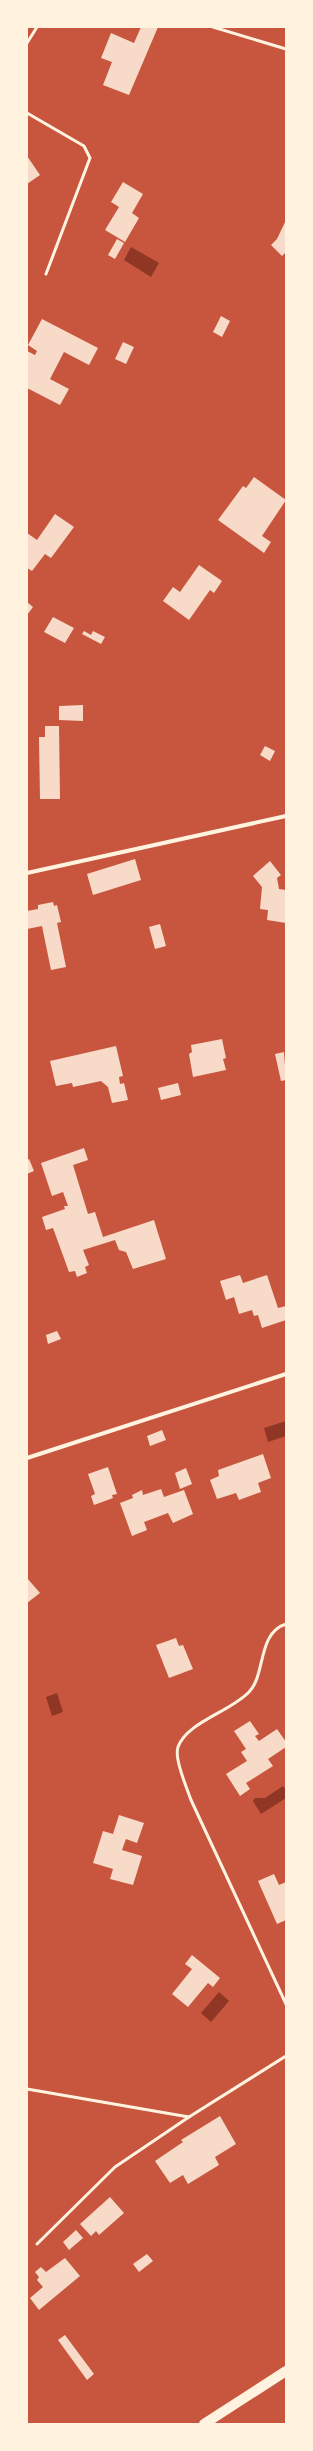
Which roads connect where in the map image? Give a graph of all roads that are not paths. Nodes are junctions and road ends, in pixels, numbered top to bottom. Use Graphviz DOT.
graph roads {
  1 [pos="37,27"];
  2 [pos="213,27"];
  3 [pos="27,43"];
  4 [pos="286,50"];
  5 [pos="27,113"];
  6 [pos="46,274"];
  7 [pos="286,816"];
  8 [pos="27,873"];
  9 [pos="286,1374"];
  10 [pos="27,1458"];
  11 [pos="286,1624"];
  12 [pos="286,2004"];
  13 [pos="286,2056"];
  14 [pos="27,2089"];
  15 [pos="189,2117"];
  16 [pos="37,2244"];
  17 [pos="286,2371"];
  18 [pos="204,2424"];
  1 -- 3 [label="lane"];
  2 -- 4 [label="lane"];
  5 -- 6 [label="lane"];
  7 -- 8 [label="street"];
  9 -- 10 [label="street"];
  11 -- 12 [label="lane"];
  13 -- 15 [label="lane"];
  14 -- 15 [label="lane"];
  15 -- 16 [label="lane"];
  17 -- 18 [label="main road"];
}
